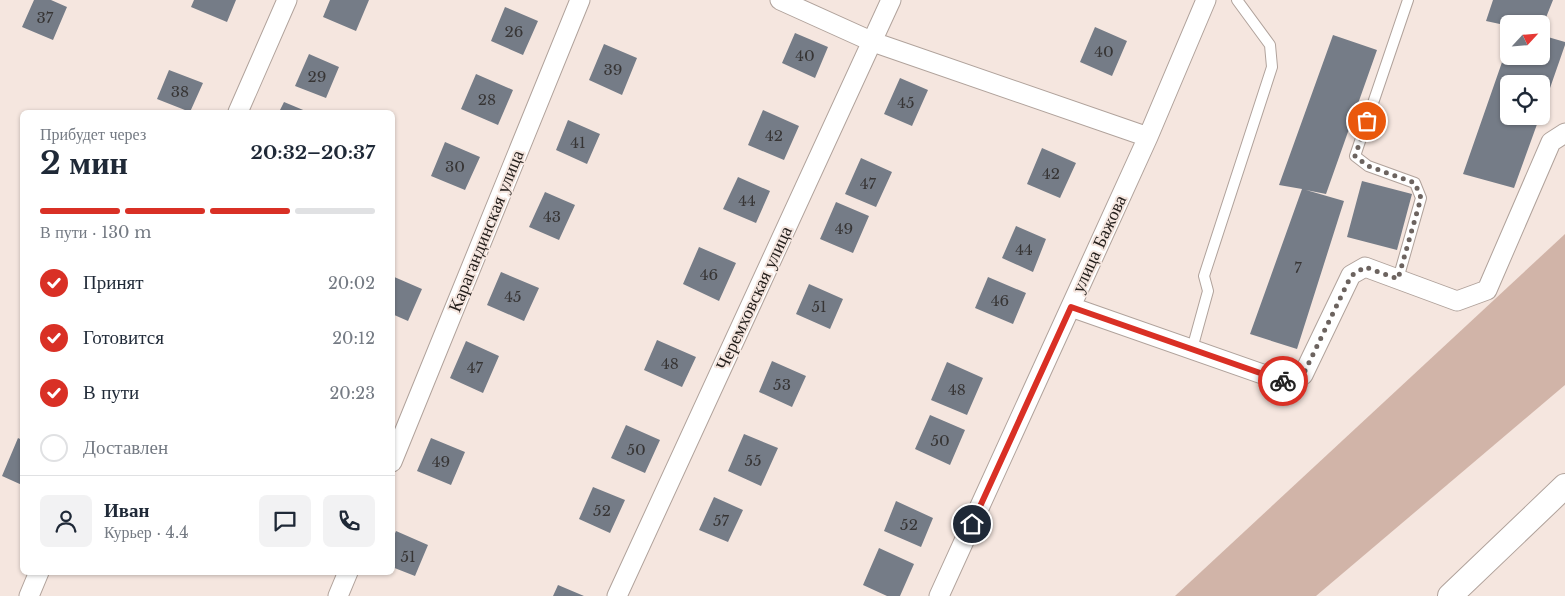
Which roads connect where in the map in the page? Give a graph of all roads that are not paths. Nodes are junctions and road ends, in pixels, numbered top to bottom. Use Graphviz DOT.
graph roads {
  1 [pos="286,0"];
  2 [pos="580,0"];
  3 [pos="780,0"];
  4 [pos="891,0"];
  5 [pos="1206,0"];
  6 [pos="1237,0"];
  7 [pos="1408,0"];
  8 [pos="873,42"];
  9 [pos="239,110"];
  10 [pos="1565,133"];
  11 [pos="1148,137"];
  12 [pos="1398,279"];
  13 [pos="1071,307"];
  14 [pos="1192,349"];
  15 [pos="395,455"];
  16 [pos="1565,486"];
  17 [pos="38,575"];
  18 [pos="347,575"];
  19 [pos="29,596"];
  20 [pos="338,596"];
  21 [pos="617,596"];
  22 [pos="939,596"];
  23 [pos="1450,596"];
  1 -- 9 [label="street"];
  2 -- 15 [label="street, Карагандинская улица"];
  3 -- 8 [label="street"];
  4 -- 8 [label="street, Черемховская улица"];
  5 -- 11 [label="street, улица Бажова"];
  6 -- 14 [label="lane"];
  7 -- 12 [label="lane"];
  8 -- 11 [label="street"];
  8 -- 21 [label="street, Черемховская улица"];
  10 -- 12 [label="street"];
  11 -- 13 [label="street, улица Бажова"];
  12 -- 14 [label="street"];
  13 -- 14 [label="street"];
  13 -- 22 [label="street, улица Бажова"];
  16 -- 23 [label="street"];
  17 -- 19 [label="street"];
  18 -- 20 [label="street"];
}
